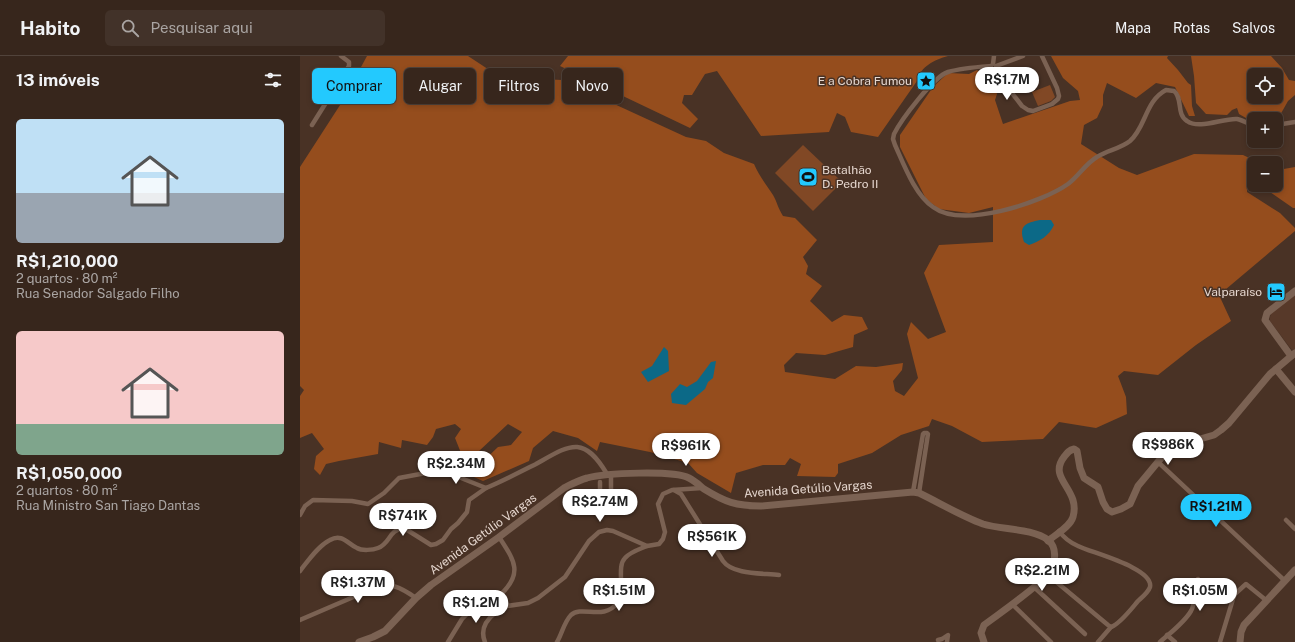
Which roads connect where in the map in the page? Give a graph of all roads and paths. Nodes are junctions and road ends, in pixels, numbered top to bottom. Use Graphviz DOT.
graph roads {
  1 [pos="341,56"];
  2 [pos="994,56"];
  3 [pos="1024,56"];
  4 [pos="1042,56"];
  5 [pos="993,67"];
  6 [pos="1247,122"];
  7 [pos="1295,122"];
  8 [pos="1283,124"];
  9 [pos="312,125"];
  10 [pos="1295,291"];
  11 [pos="1293,355"];
  12 [pos="1276,369"];
  13 [pos="1295,392"];
  14 [pos="1158,462"];
  15 [pos="609,474"];
  16 [pos="600,482"];
  17 [pos="486,488"];
  18 [pos="703,488"];
  19 [pos="672,490"];
  20 [pos="916,493"];
  21 [pos="300,515"];
  22 [pos="1286,520"];
  23 [pos="1295,529"];
  24 [pos="1059,531"];
  25 [pos="499,537"];
  26 [pos="1048,541"];
  27 [pos="647,546"];
  28 [pos="1295,570"];
  29 [pos="300,571"];
  30 [pos="1048,574"];
  31 [pos="779,575"];
  32 [pos="1198,579"];
  33 [pos="1285,581"];
  34 [pos="1034,587"];
  35 [pos="500,595"];
  36 [pos="416,598"];
  37 [pos="1267,601"];
  38 [pos="488,602"];
  39 [pos="1012,604"];
  40 [pos="507,606"];
  41 [pos="495,613"];
  42 [pos="300,620"];
  43 [pos="1111,626"];
  44 [pos="1084,634"];
  45 [pos="1167,635"];
  46 [pos="1240,639"];
  47 [pos="938,640"];
  48 [pos="359,642"];
  49 [pos="448,642"];
  50 [pos="485,642"];
  51 [pos="557,642"];
  52 [pos="947,642"];
  53 [pos="984,642"];
  54 [pos="1051,642"];
  55 [pos="1098,642"];
  56 [pos="1160,642"];
  57 [pos="1175,642"];
  58 [pos="1220,642"];
  1 -- 9 [label="street"];
  2 -- 5 [label="street"];
  3 -- 5 [label="street"];
  4 -- 5 [label="street"];
  5 -- 6 [label="street"];
  7 -- 8 [label="street"];
  10 -- 11 [label="street"];
  11 -- 12 [label="street"];
  12 -- 13 [label="street"];
  12 -- 14 [label="street"];
  14 -- 24 [label="street"];
  14 -- 33 [label="street"];
  15 -- 16 [label="street"];
  15 -- 17 [label="street"];
  15 -- 18 [label="street, Avenida Getúlio Vargas"];
  15 -- 25 [label="street, Avenida Getúlio Vargas"];
  17 -- 21 [label="street"];
  17 -- 29 [label="street"];
  18 -- 19 [label="street"];
  18 -- 20 [label="street, Avenida Getúlio Vargas"];
  19 -- 27 [label="street"];
  19 -- 31 [label="street"];
  20 -- 20 [label="street"];
  20 -- 26 [label="street"];
  22 -- 23 [label="street"];
  24 -- 26 [label="street"];
  24 -- 43 [label="street"];
  25 -- 35 [label="street"];
  25 -- 36 [label="street, Avenida Getúlio Vargas"];
  26 -- 30 [label="street"];
  27 -- 40 [label="street"];
  27 -- 51 [label="street"];
  28 -- 33 [label="street"];
  30 -- 34 [label="street"];
  30 -- 43 [label="street"];
  32 -- 45 [label="street"];
  33 -- 37 [label="street"];
  34 -- 39 [label="street"];
  34 -- 44 [label="street"];
  35 -- 38 [label="street"];
  35 -- 40 [label="street"];
  36 -- 42 [label="street"];
  36 -- 48 [label="street, Avenida Getúlio Vargas"];
  37 -- 46 [label="street"];
  37 -- 58 [label="street"];
  38 -- 41 [label="street"];
  38 -- 49 [label="street"];
  39 -- 53 [label="street"];
  39 -- 54 [label="street"];
  40 -- 41 [label="street"];
  41 -- 50 [label="street"];
  43 -- 55 [label="street"];
  45 -- 56 [label="street"];
  45 -- 57 [label="street"];
  47 -- 52 [label="street"];
}
